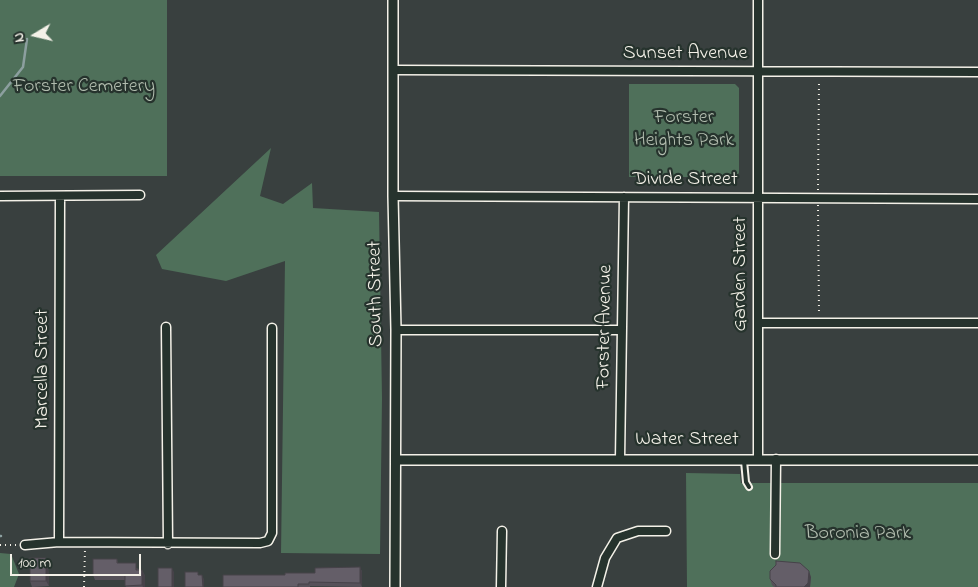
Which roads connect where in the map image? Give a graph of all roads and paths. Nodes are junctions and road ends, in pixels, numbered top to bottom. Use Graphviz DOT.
graph roads {
  1 [pos="393,0"];
  2 [pos="758,0"];
  3 [pos="393,70"];
  4 [pos="758,71"];
  5 [pos="978,72"];
  6 [pos="140,195"];
  7 [pos="0,196"];
  8 [pos="60,196"];
  9 [pos="393,196"];
  10 [pos="624,197"];
  11 [pos="758,197"];
  12 [pos="978,199"];
  13 [pos="758,323"];
  14 [pos="978,323"];
  15 [pos="166,327"];
  16 [pos="272,328"];
  17 [pos="396,330"];
  18 [pos="622,330"];
  19 [pos="620,459"];
  20 [pos="744,459"];
  21 [pos="758,459"];
  22 [pos="776,459"];
  23 [pos="396,460"];
  24 [pos="978,460"];
  25 [pos="749,487"];
  26 [pos="666,531"];
  27 [pos="502,532"];
  28 [pos="60,542"];
  29 [pos="85,543"];
  30 [pos="168,544"];
  31 [pos="0,545"];
  32 [pos="25,545"];
  33 [pos="776,554"];
  34 [pos="84,587"];
  35 [pos="395,587"];
  36 [pos="501,587"];
  37 [pos="597,587"];
  1 -- 3 [label="street, South Street"];
  2 -- 4 [label="street, Garden Street"];
  3 -- 4 [label="street, Sunset Avenue"];
  3 -- 9 [label="street, South Street"];
  4 -- 5 [label="street, Sunset Avenue"];
  4 -- 11 [label="street, Garden Street"];
  6 -- 8 [label="street"];
  7 -- 8 [label="street"];
  8 -- 28 [label="street, Marcella Street"];
  9 -- 10 [label="street, Divide Street"];
  9 -- 17 [label="street, South Street"];
  10 -- 11 [label="street, Divide Street"];
  10 -- 18 [label="street, Forster Avenue"];
  11 -- 12 [label="street, Divide Street"];
  11 -- 13 [label="street, Garden Street"];
  13 -- 14 [label="street"];
  13 -- 21 [label="street, Garden Street"];
  15 -- 30 [label="street"];
  16 -- 30 [label="street"];
  17 -- 18 [label="street"];
  17 -- 23 [label="street, South Street"];
  18 -- 19 [label="street, Forster Avenue"];
  19 -- 20 [label="street, Water Street"];
  19 -- 23 [label="street, Water Street"];
  20 -- 21 [label="street, Water Street"];
  20 -- 25 [label="lane"];
  21 -- 22 [label="street, Water Street"];
  22 -- 24 [label="street, Water Street"];
  22 -- 33 [label="street"];
  23 -- 35 [label="street, South Street"];
  26 -- 37 [label="street"];
  27 -- 36 [label="street"];
  28 -- 29 [label="street"];
  28 -- 32 [label="street"];
  29 -- 30 [label="street"];
  29 -- 34 [label="path"];
  31 -- 32 [label="path"];
}
